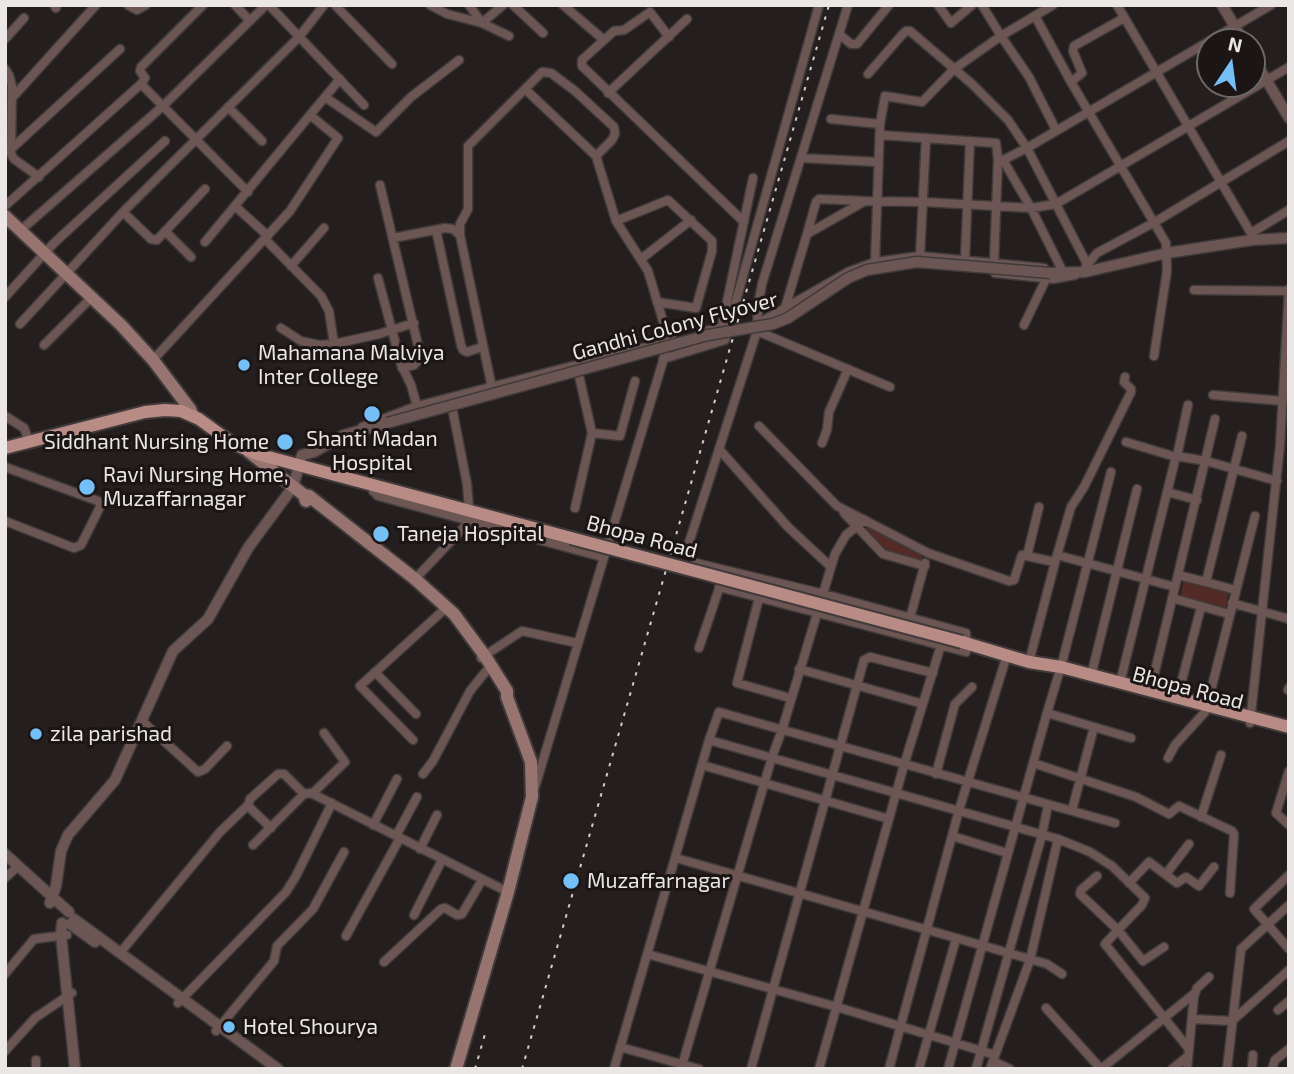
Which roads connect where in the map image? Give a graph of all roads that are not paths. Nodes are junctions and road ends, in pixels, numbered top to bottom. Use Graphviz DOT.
graph roads {
  1 [pos="96,5"];
  2 [pos="128,5"];
  3 [pos="146,5"];
  4 [pos="203,5"];
  5 [pos="235,5"];
  6 [pos="268,5"];
  7 [pos="324,5"];
  8 [pos="335,5"];
  9 [pos="429,5"];
  10 [pos="456,5"];
  11 [pos="469,5"];
  12 [pos="503,5"];
  13 [pos="513,5"];
  14 [pos="563,5"];
  15 [pos="819,5"];
  16 [pos="848,5"];
  17 [pos="889,5"];
  18 [pos="938,5"];
  19 [pos="972,5"];
  20 [pos="982,5"];
  21 [pos="1117,5"];
  22 [pos="1222,5"];
  23 [pos="1271,5"];
  24 [pos="1048,7"];
  25 [pos="447,14"];
  26 [pos="1035,16"];
  27 [pos="24,18"];
  28 [pos="1125,18"];
  29 [pos="687,19"];
  30 [pos="250,20"];
  31 [pos="482,23"];
  32 [pos="1235,26"];
  33 [pos="543,33"];
  34 [pos="839,34"];
  35 [pos="509,36"];
  36 [pos="1001,36"];
  37 [pos="299,37"];
  38 [pos="669,37"];
  39 [pos="5,39"];
  40 [pos="604,40"];
  41 [pos="120,49"];
  42 [pos="459,60"];
  43 [pos="392,64"];
  44 [pos="1289,67"];
  45 [pos="5,69"];
  46 [pos="954,69"];
  47 [pos="1155,71"];
  48 [pos="868,74"];
  49 [pos="340,79"];
  50 [pos="1266,81"];
  51 [pos="1072,82"];
  52 [pos="141,84"];
  53 [pos="525,89"];
  54 [pos="608,93"];
  55 [pos="325,97"];
  56 [pos="12,98"];
  57 [pos="1238,98"];
  58 [pos="364,105"];
  59 [pos="163,106"];
  60 [pos="228,107"];
  61 [pos="1088,112"];
  62 [pos="310,114"];
  63 [pos="1289,118"];
  64 [pos="831,119"];
  65 [pos="880,124"];
  66 [pos="1189,128"];
  67 [pos="1056,130"];
  68 [pos="880,135"];
  69 [pos="926,138"];
  70 [pos="195,139"];
  71 [pos="165,141"];
  72 [pos="261,141"];
  73 [pos="970,141"];
  74 [pos="1289,141"];
  75 [pos="1027,148"];
  76 [pos="10,150"];
  77 [pos="596,156"];
  78 [pos="801,158"];
  79 [pos="1001,160"];
  80 [pos="878,162"];
  81 [pos="1122,166"];
  82 [pos="39,177"];
  83 [pos="753,178"];
  84 [pos="1221,183"];
  85 [pos="380,185"];
  86 [pos="205,189"];
  87 [pos="248,192"];
  88 [pos="866,201"];
  89 [pos="876,201"];
  90 [pos="924,202"];
  91 [pos="1056,204"];
  92 [pos="967,205"];
  93 [pos="997,205"];
  94 [pos="5,206"];
  95 [pos="236,207"];
  96 [pos="1031,208"];
  97 [pos="1289,211"];
  98 [pos="123,212"];
  99 [pos="5,216"];
  100 [pos="691,220"];
  101 [pos="616,221"];
  102 [pos="744,222"];
  103 [pos="1155,222"];
  104 [pos="324,228"];
  105 [pos="21,230"];
  106 [pos="436,230"];
  107 [pos="165,231"];
  108 [pos="807,234"];
  109 [pos="460,235"];
  110 [pos="1253,237"];
  111 [pos="267,238"];
  112 [pos="393,238"];
  113 [pos="1289,238"];
  114 [pos="205,242"];
  115 [pos="44,252"];
  116 [pos="1167,253"];
  117 [pos="920,256"];
  118 [pos="191,257"];
  119 [pos="642,259"];
  120 [pos="965,259"];
  121 [pos="876,262"];
  122 [pos="994,263"];
  123 [pos="291,266"];
  124 [pos="938,266"];
  125 [pos="1061,268"];
  126 [pos="1086,268"];
  127 [pos="66,272"];
  128 [pos="1048,276"];
  129 [pos="378,278"];
  130 [pos="1194,290"];
  131 [pos="1289,290"];
  132 [pos="5,297"];
  133 [pos="92,297"];
  134 [pos="657,302"];
  135 [pos="785,308"];
  136 [pos="414,323"];
  137 [pos="20,324"];
  138 [pos="1024,325"];
  139 [pos="722,327"];
  140 [pos="758,327"];
  141 [pos="281,328"];
  142 [pos="392,330"];
  143 [pos="669,341"];
  144 [pos="334,344"];
  145 [pos="44,345"];
  146 [pos="715,345"];
  147 [pos="482,348"];
  148 [pos="1154,356"];
  149 [pos="663,359"];
  150 [pos="153,360"];
  151 [pos="577,364"];
  152 [pos="402,368"];
  153 [pos="848,369"];
  154 [pos="1125,377"];
  155 [pos="635,381"];
  156 [pos="891,387"];
  157 [pos="174,388"];
  158 [pos="492,388"];
  159 [pos="1213,395"];
  160 [pos="1285,395"];
  161 [pos="450,399"];
  162 [pos="1188,405"];
  163 [pos="417,406"];
  164 [pos="166,407"];
  165 [pos="192,412"];
  166 [pos="5,416"];
  167 [pos="1215,419"];
  168 [pos="759,426"];
  169 [pos="592,433"];
  170 [pos="344,435"];
  171 [pos="1242,436"];
  172 [pos="28,438"];
  173 [pos="1126,442"];
  174 [pos="5,443"];
  175 [pos="822,443"];
  176 [pos="5,448"];
  177 [pos="719,449"];
  178 [pos="248,451"];
  179 [pos="1279,456"];
  180 [pos="1177,457"];
  181 [pos="1289,458"];
  182 [pos="302,461"];
  183 [pos="1206,461"];
  184 [pos="5,467"];
  185 [pos="1234,469"];
  186 [pos="1111,472"];
  187 [pos="1276,481"];
  188 [pos="1137,489"];
  189 [pos="298,491"];
  190 [pos="1167,492"];
  191 [pos="1197,500"];
  192 [pos="1039,507"];
  193 [pos="575,508"];
  194 [pos="470,515"];
  195 [pos="1255,516"];
  196 [pos="5,521"];
  197 [pos="861,522"];
  198 [pos="686,552"];
  199 [pos="928,553"];
  200 [pos="1027,556"];
  201 [pos="602,557"];
  202 [pos="1056,559"];
  203 [pos="696,563"];
  204 [pos="1087,563"];
  205 [pos="925,565"];
  206 [pos="831,567"];
  207 [pos="725,570"];
  208 [pos="1116,572"];
  209 [pos="1178,575"];
  210 [pos="415,579"];
  211 [pos="1145,579"];
  212 [pos="1206,582"];
  213 [pos="719,587"];
  214 [pos="1175,587"];
  215 [pos="1235,590"];
  216 [pos="824,594"];
  217 [pos="759,598"];
  218 [pos="1172,598"];
  219 [pos="1232,603"];
  220 [pos="1201,607"];
  221 [pos="445,609"];
  222 [pos="1263,611"];
  223 [pos="817,614"];
  224 [pos="1229,614"];
  225 [pos="911,618"];
  226 [pos="1289,620"];
  227 [pos="577,643"];
  228 [pos="965,643"];
  229 [pos="942,645"];
  230 [pos="698,648"];
  231 [pos="1007,655"];
  232 [pos="486,662"];
  233 [pos="1034,663"];
  234 [pos="799,669"];
  235 [pos="1060,670"];
  236 [pos="374,672"];
  237 [pos="933,673"];
  238 [pos="1091,676"];
  239 [pos="1120,683"];
  240 [pos="858,684"];
  241 [pos="972,687"];
  242 [pos="1150,692"];
  243 [pos="790,698"];
  244 [pos="1177,699"];
  245 [pos="923,704"];
  246 [pos="1206,709"];
  247 [pos="1047,713"];
  248 [pos="416,714"];
  249 [pos="1250,720"];
  250 [pos="142,721"];
  251 [pos="1094,727"];
  252 [pos="1289,727"];
  253 [pos="782,730"];
  254 [pos="324,733"];
  255 [pos="1289,734"];
  256 [pos="1131,738"];
  257 [pos="413,740"];
  258 [pos="709,740"];
  259 [pos="227,746"];
  260 [pos="842,746"];
  261 [pos="1221,755"];
  262 [pos="772,757"];
  263 [pos="1168,758"];
  264 [pos="1032,763"];
  265 [pos="702,765"];
  266 [pos="904,765"];
  267 [pos="1289,771"];
  268 [pos="423,774"];
  269 [pos="936,774"];
  270 [pos="833,775"];
  271 [pos="397,779"];
  272 [pos="1080,779"];
  273 [pos="764,784"];
  274 [pos="968,784"];
  275 [pos="896,793"];
  276 [pos="308,794"];
  277 [pos="417,797"];
  278 [pos="532,797"];
  279 [pos="1023,799"];
  280 [pos="826,800"];
  281 [pos="332,803"];
  282 [pos="248,804"];
  283 [pos="1048,805"];
  284 [pos="959,810"];
  285 [pos="1072,810"];
  286 [pos="437,816"];
  287 [pos="1201,817"];
  288 [pos="889,819"];
  289 [pos="1115,823"];
  290 [pos="373,825"];
  291 [pos="1289,825"];
  292 [pos="1014,827"];
  293 [pos="271,828"];
  294 [pos="1042,835"];
  295 [pos="953,836"];
  296 [pos="398,837"];
  297 [pos="1058,839"];
  298 [pos="1189,844"];
  299 [pos="253,845"];
  300 [pos="420,849"];
  301 [pos="344,852"];
  302 [pos="1007,853"];
  303 [pos="5,854"];
  304 [pos="676,858"];
  305 [pos="442,860"];
  306 [pos="5,862"];
  307 [pos="1214,867"];
  308 [pos="14,870"];
  309 [pos="1166,874"];
  310 [pos="737,875"];
  311 [pos="1289,875"];
  312 [pos="1097,876"];
  313 [pos="5,878"];
  314 [pos="482,880"];
  315 [pos="1129,883"];
  316 [pos="508,892"];
  317 [pos="1230,893"];
  318 [pos="801,894"];
  319 [pos="52,900"];
  320 [pos="1289,905"];
  321 [pos="864,911"];
  322 [pos="414,915"];
  323 [pos="1266,923"];
  324 [pos="67,924"];
  325 [pos="1118,930"];
  326 [pos="926,931"];
  327 [pos="346,936"];
  328 [pos="956,939"];
  329 [pos="982,947"];
  330 [pos="1164,947"];
  331 [pos="1289,949"];
  332 [pos="120,953"];
  333 [pos="1007,953"];
  334 [pos="647,954"];
  335 [pos="1030,960"];
  336 [pos="384,962"];
  337 [pos="1289,970"];
  338 [pos="709,972"];
  339 [pos="5,974"];
  340 [pos="1062,974"];
  341 [pos="1209,977"];
  342 [pos="773,990"];
  343 [pos="1195,993"];
  344 [pos="70,994"];
  345 [pos="1289,1001"];
  346 [pos="180,1002"];
  347 [pos="837,1007"];
  348 [pos="1046,1008"];
  349 [pos="1278,1010"];
  350 [pos="1165,1017"];
  351 [pos="1192,1019"];
  352 [pos="1232,1021"];
  353 [pos="902,1027"];
  354 [pos="218,1029"];
  355 [pos="930,1035"];
  356 [pos="956,1042"];
  357 [pos="620,1047"];
  358 [pos="1289,1049"];
  359 [pos="5,1051"];
  360 [pos="981,1051"];
  361 [pos="1189,1053"];
  362 [pos="1253,1055"];
  363 [pos="993,1061"];
  364 [pos="682,1066"];
  365 [pos="78,1069"];
  366 [pos="268,1069"];
  367 [pos="278,1069"];
  368 [pos="456,1069"];
  369 [pos="614,1069"];
  370 [pos="699,1069"];
  371 [pos="751,1069"];
  372 [pos="819,1069"];
  373 [pos="890,1069"];
  374 [pos="919,1069"];
  375 [pos="948,1069"];
  376 [pos="976,1069"];
  377 [pos="1010,1069"];
  378 [pos="1101,1069"];
  379 [pos="1172,1069"];
  380 [pos="1187,1069"];
  381 [pos="1227,1069"];
  382 [pos="1252,1069"];
  383 [pos="1272,1069"];
  1 -- 56 [label="street"];
  2 -- 3 [label="street"];
  4 -- 52 [label="street"];
  5 -- 30 [label="street"];
  6 -- 30 [label="street"];
  6 -- 37 [label="street"];
  7 -- 37 [label="street"];
  8 -- 43 [label="street"];
  9 -- 25 [label="street"];
  10 -- 25 [label="street"];
  11 -- 31 [label="street"];
  12 -- 31 [label="street"];
  13 -- 33 [label="street"];
  14 -- 40 [label="street"];
  15 -- 146 [label="street"];
  16 -- 34 [label="street"];
  17 -- 34 [label="street"];
  18 -- 19 [label="street"];
  20 -- 36 [label="street"];
  21 -- 28 [label="street"];
  22 -- 32 [label="street"];
  23 -- 32 [label="street"];
  24 -- 26 [label="street"];
  25 -- 31 [label="street"];
  26 -- 36 [label="street"];
  26 -- 51 [label="street"];
  27 -- 39 [label="street"];
  28 -- 47 [label="street"];
  28 -- 51 [label="street"];
  29 -- 38 [label="street"];
  30 -- 59 [label="street"];
  31 -- 35 [label="street"];
  32 -- 47 [label="street"];
  34 -- 78 [label="street"];
  36 -- 46 [label="street"];
  36 -- 67 [label="street"];
  37 -- 49 [label="street"];
  37 -- 60 [label="street"];
  38 -- 40 [label="street"];
  38 -- 54 [label="street"];
  40 -- 54 [label="street"];
  41 -- 76 [label="street"];
  42 -- 55 [label="street"];
  44 -- 50 [label="street"];
  45 -- 56 [label="street"];
  46 -- 48 [label="street"];
  46 -- 65 [label="street"];
  46 -- 75 [label="street"];
  47 -- 61 [label="street"];
  47 -- 66 [label="street"];
  49 -- 55 [label="street"];
  49 -- 58 [label="street"];
  50 -- 63 [label="street"];
  51 -- 61 [label="street"];
  52 -- 59 [label="street"];
  52 -- 82 [label="street"];
  53 -- 77 [label="street"];
  53 -- 77 [label="street"];
  53 -- 109 [label="street"];
  54 -- 102 [label="street"];
  55 -- 62 [label="street"];
  56 -- 76 [label="street"];
  57 -- 66 [label="street"];
  59 -- 70 [label="street"];
  59 -- 105 [label="street"];
  60 -- 70 [label="street"];
  60 -- 72 [label="street"];
  61 -- 67 [label="street"];
  61 -- 81 [label="street"];
  62 -- 87 [label="street"];
  62 -- 111 [label="street"];
  64 -- 65 [label="street"];
  65 -- 68 [label="street"];
  66 -- 81 [label="street"];
  66 -- 84 [label="street"];
  67 -- 75 [label="street"];
  68 -- 69 [label="street"];
  68 -- 80 [label="street"];
  69 -- 73 [label="street"];
  69 -- 90 [label="street"];
  70 -- 87 [label="street"];
  70 -- 98 [label="street"];
  71 -- 115 [label="street"];
  73 -- 79 [label="street"];
  73 -- 92 [label="street"];
  74 -- 84 [label="street"];
  75 -- 79 [label="street"];
  75 -- 91 [label="street"];
  76 -- 82 [label="street"];
  77 -- 101 [label="street"];
  78 -- 80 [label="street"];
  78 -- 140 [label="street"];
  79 -- 93 [label="street"];
  79 -- 96 [label="street"];
  80 -- 89 [label="street"];
  81 -- 91 [label="street"];
  81 -- 103 [label="street"];
  82 -- 94 [label="street"];
  83 -- 102 [label="street"];
  84 -- 103 [label="street"];
  84 -- 110 [label="street"];
  85 -- 112 [label="street"];
  86 -- 107 [label="street"];
  87 -- 95 [label="street"];
  88 -- 89 [label="street"];
  88 -- 108 [label="street"];
  88 -- 108 [label="street"];
  89 -- 90 [label="street"];
  89 -- 121 [label="street"];
  90 -- 92 [label="street"];
  90 -- 117 [label="street"];
  91 -- 96 [label="street"];
  91 -- 126 [label="street"];
  92 -- 93 [label="street"];
  92 -- 120 [label="street"];
  93 -- 96 [label="street"];
  93 -- 122 [label="street"];
  95 -- 111 [label="street"];
  95 -- 114 [label="street"];
  96 -- 125 [label="street"];
  97 -- 110 [label="street"];
  98 -- 107 [label="street"];
  98 -- 127 [label="street"];
  99 -- 105 [label="main road"];
  100 -- 101 [label="street"];
  100 -- 119 [label="street"];
  100 -- 134 [label="street"];
  101 -- 119 [label="street"];
  102 -- 139 [label="street"];
  103 -- 116 [label="street"];
  103 -- 126 [label="street"];
  104 -- 123 [label="street"];
  105 -- 115 [label="main road"];
  106 -- 109 [label="street"];
  106 -- 112 [label="street"];
  106 -- 147 [label="street"];
  107 -- 118 [label="street"];
  108 -- 135 [label="street"];
  109 -- 147 [label="street"];
  110 -- 113 [label="street"];
  110 -- 116 [label="street"];
  111 -- 123 [label="street"];
  111 -- 150 [label="street"];
  112 -- 136 [label="street"];
  115 -- 127 [label="main road"];
  115 -- 132 [label="street"];
  116 -- 126 [label="street"];
  116 -- 148 [label="street"];
  117 -- 120 [label="street"];
  117 -- 121 [label="street"];
  119 -- 134 [label="street"];
  120 -- 122 [label="street"];
  121 -- 135 [label="street"];
  122 -- 125 [label="street"];
  123 -- 144 [label="street"];
  124 -- 128 [label="street"];
  125 -- 126 [label="street"];
  126 -- 128 [label="street"];
  127 -- 133 [label="main road"];
  127 -- 137 [label="street"];
  128 -- 138 [label="street"];
  128 -- 170 [label="street, Gandhi Colony Flyover, bridge"];
  129 -- 142 [label="street"];
  130 -- 131 [label="street"];
  131 -- 160 [label="street"];
  133 -- 145 [label="street"];
  133 -- 150 [label="main road"];
  134 -- 143 [label="street"];
  135 -- 140 [label="street"];
  136 -- 142 [label="street"];
  136 -- 152 [label="street"];
  139 -- 143 [label="street"];
  139 -- 146 [label="street"];
  140 -- 153 [label="street"];
  140 -- 177 [label="street"];
  141 -- 144 [label="street"];
  142 -- 144 [label="street"];
  142 -- 152 [label="street"];
  143 -- 149 [label="street"];
  143 -- 151 [label="street"];
  146 -- 149 [label="street"];
  147 -- 158 [label="street"];
  149 -- 201 [label="street"];
  150 -- 157 [label="main road"];
  151 -- 158 [label="street"];
  151 -- 169 [label="street"];
  152 -- 163 [label="street"];
  153 -- 156 [label="street"];
  153 -- 175 [label="street"];
  154 -- 202 [label="street"];
  155 -- 169 [label="street"];
  157 -- 164 [label="main road"];
  157 -- 165 [label="main road"];
  158 -- 161 [label="street"];
  159 -- 160 [label="street"];
  160 -- 179 [label="street"];
  161 -- 163 [label="street"];
  161 -- 194 [label="street"];
  162 -- 180 [label="street"];
  163 -- 170 [label="street"];
  164 -- 165 [label="main road"];
  164 -- 172 [label="main road"];
  164 -- 176 [label="main road"];
  165 -- 178 [label="main road, Bhopa Road"];
  166 -- 172 [label="street"];
  167 -- 183 [label="street"];
  168 -- 197 [label="street"];
  169 -- 193 [label="street"];
  170 -- 182 [label="street, Gandhi Colony Flyover"];
  171 -- 185 [label="street"];
  172 -- 174 [label="main road"];
  173 -- 180 [label="street"];
  177 -- 198 [label="street"];
  177 -- 206 [label="street"];
  178 -- 182 [label="main road, Bhopa Road"];
  178 -- 189 [label="main road"];
  179 -- 181 [label="street"];
  179 -- 187 [label="street"];
  180 -- 183 [label="street"];
  180 -- 190 [label="street"];
  182 -- 189 [label="street"];
  182 -- 194 [label="main road, Bhopa Road"];
  183 -- 185 [label="street"];
  183 -- 191 [label="street"];
  184 -- 196 [label="street"];
  185 -- 187 [label="street"];
  185 -- 212 [label="street"];
  186 -- 204 [label="street"];
  187 -- 222 [label="street"];
  188 -- 208 [label="street"];
  189 -- 210 [label="main road"];
  189 -- 221 [label="main road"];
  189 -- 250 [label="street"];
  190 -- 191 [label="street"];
  190 -- 211 [label="street"];
  191 -- 209 [label="street"];
  192 -- 200 [label="street"];
  194 -- 201 [label="street"];
  194 -- 210 [label="street"];
  194 -- 228 [label="main road, Bhopa Road, bridge"];
  195 -- 215 [label="street"];
  197 -- 199 [label="street"];
  197 -- 205 [label="street"];
  197 -- 206 [label="street"];
  199 -- 200 [label="street"];
  199 -- 205 [label="street"];
  200 -- 202 [label="street"];
  201 -- 227 [label="street"];
  202 -- 204 [label="street"];
  202 -- 233 [label="street"];
  203 -- 207 [label="street"];
  204 -- 208 [label="street"];
  204 -- 235 [label="street"];
  205 -- 225 [label="street"];
  206 -- 216 [label="street"];
  207 -- 213 [label="street"];
  207 -- 216 [label="street"];
  208 -- 211 [label="street"];
  208 -- 238 [label="street"];
  209 -- 212 [label="street"];
  209 -- 214 [label="street"];
  210 -- 221 [label="main road"];
  211 -- 214 [label="street"];
  211 -- 239 [label="street"];
  212 -- 215 [label="street"];
  213 -- 217 [label="street"];
  213 -- 230 [label="street"];
  214 -- 218 [label="street"];
  215 -- 219 [label="street"];
  216 -- 223 [label="street"];
  216 -- 225 [label="street"];
  217 -- 223 [label="street"];
  217 -- 243 [label="street"];
  218 -- 220 [label="street"];
  218 -- 242 [label="street"];
  219 -- 222 [label="street"];
  219 -- 224 [label="street"];
  220 -- 224 [label="street"];
  220 -- 244 [label="street"];
  221 -- 232 [label="main road"];
  221 -- 236 [label="street"];
  222 -- 226 [label="street"];
  222 -- 249 [label="street"];
  223 -- 229 [label="street"];
  223 -- 234 [label="street"];
  224 -- 246 [label="street"];
  225 -- 228 [label="street"];
  227 -- 232 [label="street"];
  227 -- 278 [label="street"];
  228 -- 229 [label="street"];
  228 -- 231 [label="main road, Bhopa Road"];
  229 -- 237 [label="street"];
  231 -- 233 [label="main road, Bhopa Road"];
  231 -- 274 [label="street"];
  232 -- 268 [label="street"];
  232 -- 278 [label="main road"];
  233 -- 235 [label="main road, Bhopa Road"];
  234 -- 240 [label="street"];
  234 -- 243 [label="street"];
  235 -- 238 [label="main road, Bhopa Road"];
  235 -- 246 [label="main road, Bhopa Road"];
  235 -- 247 [label="street"];
  236 -- 248 [label="street"];
  236 -- 257 [label="street"];
  237 -- 240 [label="street"];
  237 -- 245 [label="street"];
  238 -- 239 [label="main road, Bhopa Road"];
  239 -- 242 [label="main road, Bhopa Road"];
  240 -- 245 [label="street"];
  240 -- 260 [label="street"];
  241 -- 269 [label="street"];
  242 -- 244 [label="main road, Bhopa Road"];
  243 -- 253 [label="street"];
  244 -- 246 [label="main road, Bhopa Road"];
  245 -- 266 [label="street"];
  246 -- 249 [label="main road, Bhopa Road"];
  246 -- 263 [label="street"];
  247 -- 251 [label="street"];
  247 -- 264 [label="street"];
  249 -- 252 [label="main road, Bhopa Road"];
  249 -- 255 [label="main road, Bhopa Road"];
  250 -- 259 [label="street"];
  250 -- 319 [label="street"];
  251 -- 256 [label="street"];
  251 -- 272 [label="street"];
  253 -- 258 [label="street"];
  253 -- 260 [label="street"];
  253 -- 262 [label="street"];
  254 -- 276 [label="street"];
  258 -- 262 [label="street"];
  258 -- 265 [label="street"];
  260 -- 266 [label="street"];
  260 -- 270 [label="street"];
  261 -- 287 [label="street"];
  262 -- 270 [label="street"];
  262 -- 273 [label="street"];
  264 -- 272 [label="street"];
  264 -- 279 [label="street"];
  265 -- 273 [label="street"];
  265 -- 304 [label="street"];
  266 -- 269 [label="street"];
  266 -- 275 [label="street"];
  267 -- 291 [label="street"];
  269 -- 274 [label="street"];
  270 -- 275 [label="street"];
  270 -- 280 [label="street"];
  271 -- 290 [label="street"];
  272 -- 285 [label="street"];
  272 -- 287 [label="street"];
  273 -- 280 [label="street"];
  273 -- 310 [label="street"];
  274 -- 279 [label="street"];
  274 -- 284 [label="street"];
  275 -- 284 [label="street"];
  275 -- 288 [label="street"];
  276 -- 281 [label="street"];
  276 -- 282 [label="street"];
  276 -- 293 [label="street"];
  277 -- 296 [label="street"];
  278 -- 316 [label="main road"];
  279 -- 283 [label="street"];
  279 -- 292 [label="street"];
  280 -- 288 [label="street"];
  280 -- 318 [label="street"];
  281 -- 290 [label="street"];
  281 -- 346 [label="street"];
  282 -- 293 [label="street"];
  282 -- 332 [label="street"];
  283 -- 285 [label="street"];
  283 -- 294 [label="street"];
  284 -- 292 [label="street"];
  284 -- 295 [label="street"];
  285 -- 289 [label="street"];
  286 -- 300 [label="street"];
  287 -- 317 [label="street"];
  288 -- 321 [label="street"];
  290 -- 296 [label="street"];
  292 -- 294 [label="street"];
  292 -- 302 [label="street"];
  293 -- 299 [label="street"];
  294 -- 297 [label="street"];
  294 -- 333 [label="street"];
  295 -- 302 [label="street"];
  295 -- 326 [label="street"];
  296 -- 300 [label="street"];
  296 -- 327 [label="street"];
  297 -- 315 [label="street"];
  297 -- 335 [label="street"];
  298 -- 309 [label="street"];
  300 -- 305 [label="street"];
  301 -- 354 [label="street"];
  302 -- 329 [label="street"];
  303 -- 319 [label="street"];
  304 -- 310 [label="street"];
  304 -- 334 [label="street"];
  305 -- 314 [label="street"];
  305 -- 322 [label="street"];
  306 -- 308 [label="street"];
  307 -- 309 [label="street"];
  308 -- 313 [label="street"];
  308 -- 319 [label="street"];
  309 -- 315 [label="street"];
  310 -- 318 [label="street"];
  310 -- 338 [label="street"];
  311 -- 323 [label="street"];
  312 -- 325 [label="street"];
  314 -- 316 [label="street"];
  314 -- 336 [label="street"];
  315 -- 325 [label="street"];
  316 -- 368 [label="main road"];
  318 -- 321 [label="street"];
  318 -- 342 [label="street"];
  319 -- 324 [label="street"];
  320 -- 323 [label="street"];
  321 -- 326 [label="street"];
  321 -- 347 [label="street"];
  323 -- 331 [label="street"];
  323 -- 352 [label="street"];
  324 -- 332 [label="street"];
  324 -- 339 [label="street"];
  324 -- 344 [label="street"];
  324 -- 346 [label="street"];
  325 -- 330 [label="street"];
  325 -- 350 [label="street"];
  326 -- 328 [label="street"];
  326 -- 353 [label="street"];
  328 -- 329 [label="street"];
  328 -- 355 [label="street"];
  329 -- 333 [label="street"];
  329 -- 356 [label="street"];
  332 -- 346 [label="street"];
  333 -- 335 [label="street"];
  333 -- 360 [label="street"];
  334 -- 338 [label="street"];
  334 -- 357 [label="street"];
  335 -- 340 [label="street"];
  335 -- 363 [label="street"];
  337 -- 352 [label="street"];
  338 -- 342 [label="street"];
  338 -- 364 [label="street"];
  341 -- 343 [label="street"];
  342 -- 347 [label="street"];
  342 -- 371 [label="street"];
  343 -- 350 [label="street"];
  343 -- 351 [label="street"];
  344 -- 359 [label="street"];
  344 -- 365 [label="street"];
  345 -- 349 [label="street"];
  346 -- 354 [label="street"];
  347 -- 353 [label="street"];
  347 -- 372 [label="street"];
  348 -- 378 [label="street"];
  350 -- 361 [label="street"];
  350 -- 378 [label="street"];
  351 -- 352 [label="street"];
  351 -- 361 [label="street"];
  352 -- 381 [label="street"];
  353 -- 355 [label="street"];
  353 -- 373 [label="street"];
  354 -- 366 [label="street"];
  354 -- 367 [label="street"];
  355 -- 356 [label="street"];
  355 -- 374 [label="street"];
  356 -- 360 [label="street"];
  356 -- 375 [label="street"];
  357 -- 364 [label="street"];
  357 -- 369 [label="street"];
  358 -- 383 [label="street"];
  360 -- 363 [label="street"];
  360 -- 376 [label="street"];
  361 -- 379 [label="street"];
  361 -- 380 [label="street"];
  362 -- 382 [label="street"];
  363 -- 377 [label="street"];
  364 -- 370 [label="street"];
}
